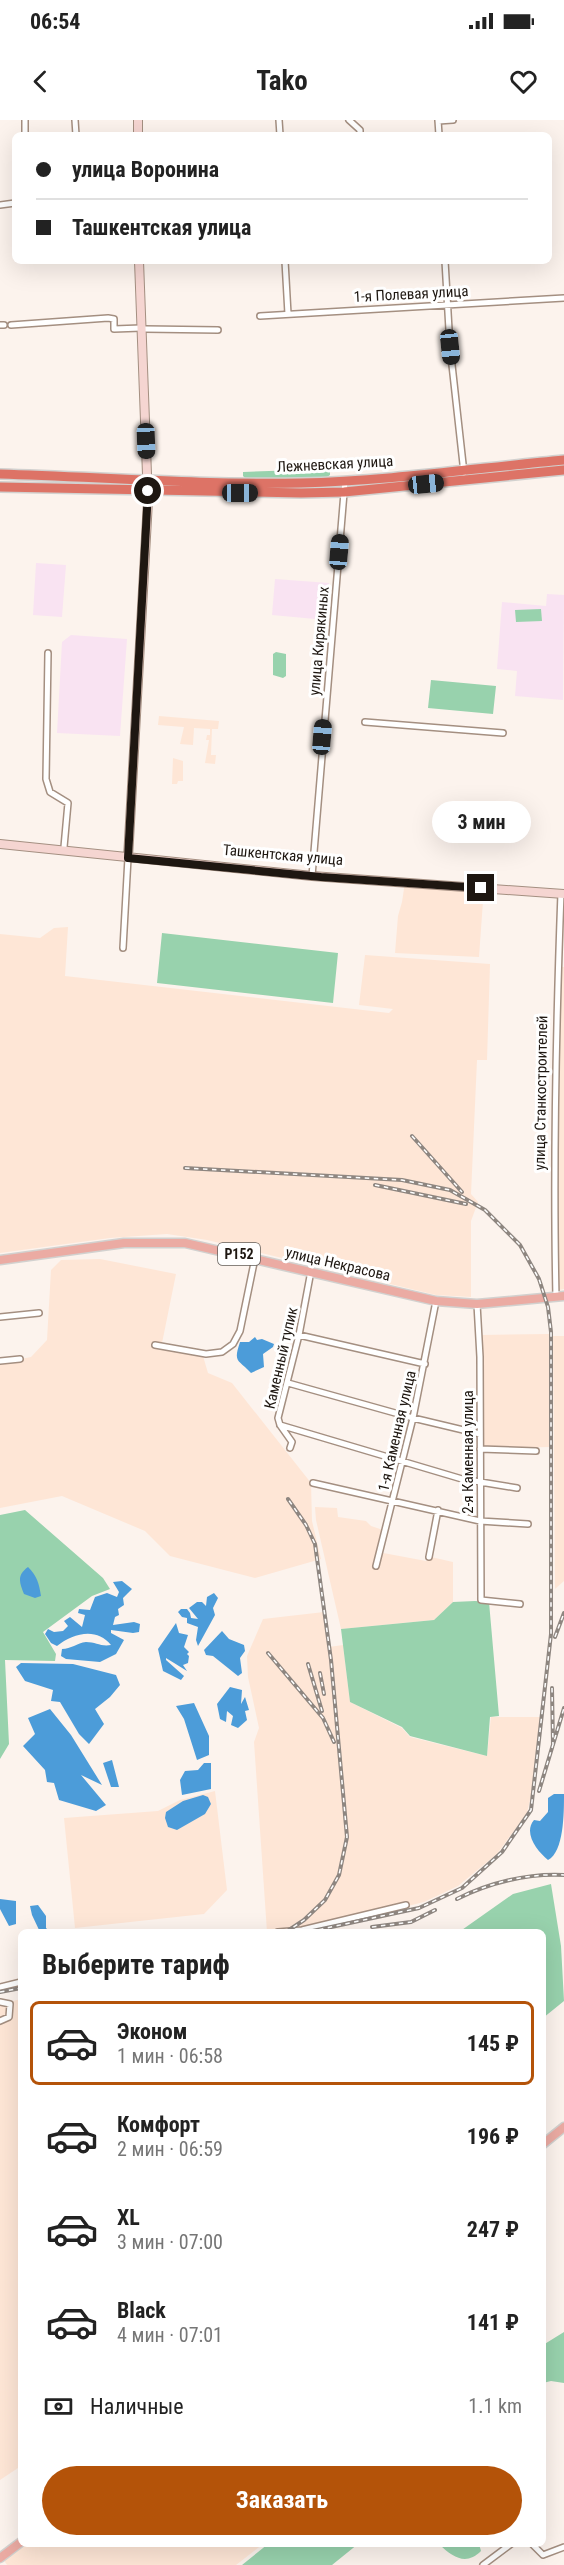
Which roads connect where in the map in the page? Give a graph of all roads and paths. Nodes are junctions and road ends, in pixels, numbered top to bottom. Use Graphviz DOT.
graph roads {
  1 [pos="349,120"];
  2 [pos="453,120"];
  3 [pos="438,121"];
  4 [pos="360,132"];
  5 [pos="141,264"];
  6 [pos="285,264"];
  7 [pos="445,264"];
  8 [pos="564,298"];
  9 [pos="448,305"];
  10 [pos="288,314"];
  11 [pos="260,315"];
  12 [pos="11,325"];
  13 [pos="143,328"];
  14 [pos="219,330"];
  15 [pos="564,460"];
  16 [pos="464,470"];
  17 [pos="564,470"];
  18 [pos="0,474"];
  19 [pos="149,479"];
  20 [pos="465,480"];
  21 [pos="345,481"];
  22 [pos="0,487"];
  23 [pos="148,491"];
  24 [pos="344,492"];
  25 [pos="48,653"];
  26 [pos="365,722"];
  27 [pos="503,733"];
  28 [pos="0,842"];
  29 [pos="63,849"];
  30 [pos="128,856"];
  31 [pos="312,874"];
  32 [pos="563,891"];
  33 [pos="123,948"];
  34 [pos="557,970"];
  35 [pos="564,970"];
  36 [pos="255,1258"];
  37 [pos="0,1260"];
  38 [pos="310,1271"];
  39 [pos="560,1296"];
  40 [pos="436,1301"];
  41 [pos="477,1304"];
  42 [pos="39,1313"];
  43 [pos="0,1317"];
  44 [pos="299,1335"];
  45 [pos="155,1345"];
  46 [pos="20,1359"];
  47 [pos="0,1361"];
  48 [pos="425,1364"];
  49 [pos="288,1383"];
  50 [pos="413,1418"];
  51 [pos="280,1425"];
  52 [pos="480,1434"];
  53 [pos="290,1448"];
  54 [pos="480,1449"];
  55 [pos="536,1451"];
  56 [pos="402,1462"];
  57 [pos="313,1483"];
  58 [pos="481,1484"];
  59 [pos="517,1488"];
  60 [pos="394,1499"];
  61 [pos="438,1510"];
  62 [pos="480,1521"];
  63 [pos="528,1524"];
  64 [pos="429,1557"];
  65 [pos="376,1566"];
  66 [pos="520,1604"];
  67 [pos="406,1905"];
  68 [pos="306,1929"];
  69 [pos="18,1983"];
  70 [pos="0,1987"];
  71 [pos="0,2002"];
  72 [pos="0,2020"];
  73 [pos="564,2127"];
  74 [pos="546,2142"];
  75 [pos="18,2544"];
  76 [pos="507,2547"];
  77 [pos="535,2547"];
  78 [pos="564,2547"];
  79 [pos="0,2558"];
  80 [pos="483,2565"];
  1 -- 4 [label="street"];
  2 -- 3 [label="street"];
  5 -- 13 [label="main road"];
  6 -- 10 [label="street"];
  7 -- 9 [label="street"];
  8 -- 9 [label="street, 1-я Полевая улица"];
  9 -- 10 [label="street, 1-я Полевая улица"];
  9 -- 16 [label="street"];
  10 -- 11 [label="street, 1-я Полевая улица"];
  12 -- 13 [label="street"];
  13 -- 14 [label="street"];
  13 -- 19 [label="main road"];
  15 -- 16 [label="highway, Лежневская улица"];
  16 -- 20 [label="street"];
  16 -- 21 [label="highway, Лежневская улица"];
  17 -- 20 [label="highway, Лежневская улица"];
  18 -- 19 [label="highway, Лежневская улица"];
  19 -- 21 [label="highway, Лежневская улица"];
  19 -- 23 [label="main road"];
  20 -- 24 [label="highway, Лежневская улица"];
  21 -- 24 [label="street, улица Кирякиных"];
  22 -- 23 [label="highway, Лежневская улица"];
  23 -- 24 [label="highway, Лежневская улица"];
  23 -- 30 [label="main road"];
  24 -- 31 [label="street, улица Кирякиных"];
  25 -- 29 [label="street"];
  26 -- 27 [label="street"];
  28 -- 29 [label="main road, Ташкентская улица"];
  29 -- 30 [label="main road, Ташкентская улица"];
  30 -- 31 [label="main road, Ташкентская улица"];
  30 -- 33 [label="street"];
  31 -- 32 [label="main road, Ташкентская улица"];
  32 -- 34 [label="street, улица Станкостроителей"];
  34 -- 35 [label="street"];
  34 -- 39 [label="street, улица Станкостроителей"];
  36 -- 37 [label="main road, улица Некрасова / Р152"];
  36 -- 38 [label="main road, улица Некрасова / Р152"];
  36 -- 45 [label="street"];
  38 -- 40 [label="main road, улица Некрасова / Р152"];
  38 -- 44 [label="street, Каменный тупик"];
  39 -- 41 [label="main road, улица Некрасова / Р152"];
  40 -- 41 [label="main road, улица Некрасова / Р152"];
  40 -- 48 [label="street, 1-я Каменная улица"];
  41 -- 52 [label="street, 2-я Каменная улица"];
  42 -- 43 [label="street"];
  44 -- 48 [label="street"];
  44 -- 49 [label="street, Каменный тупик"];
  46 -- 47 [label="street"];
  48 -- 50 [label="street, 1-я Каменная улица"];
  49 -- 50 [label="street"];
  49 -- 51 [label="street, Каменный тупик"];
  50 -- 52 [label="street"];
  50 -- 56 [label="street, 1-я Каменная улица"];
  51 -- 53 [label="street, Каменный тупик"];
  51 -- 56 [label="street"];
  52 -- 54 [label="street, 2-я Каменная улица"];
  54 -- 55 [label="street"];
  54 -- 58 [label="street, 2-я Каменная улица"];
  56 -- 58 [label="street"];
  56 -- 60 [label="street, 1-я Каменная улица"];
  57 -- 60 [label="street"];
  58 -- 59 [label="street"];
  58 -- 62 [label="street, 2-я Каменная улица"];
  60 -- 61 [label="street"];
  60 -- 65 [label="street, 1-я Каменная улица"];
  61 -- 62 [label="street"];
  61 -- 64 [label="street"];
  62 -- 63 [label="street"];
  62 -- 66 [label="street, 2-я Каменная улица"];
  67 -- 68 [label="street"];
  69 -- 70 [label="street"];
  71 -- 72 [label="street"];
  73 -- 74 [label="main road"];
  75 -- 79 [label="main road"];
  76 -- 80 [label="street"];
  77 -- 78 [label="street"];
}
